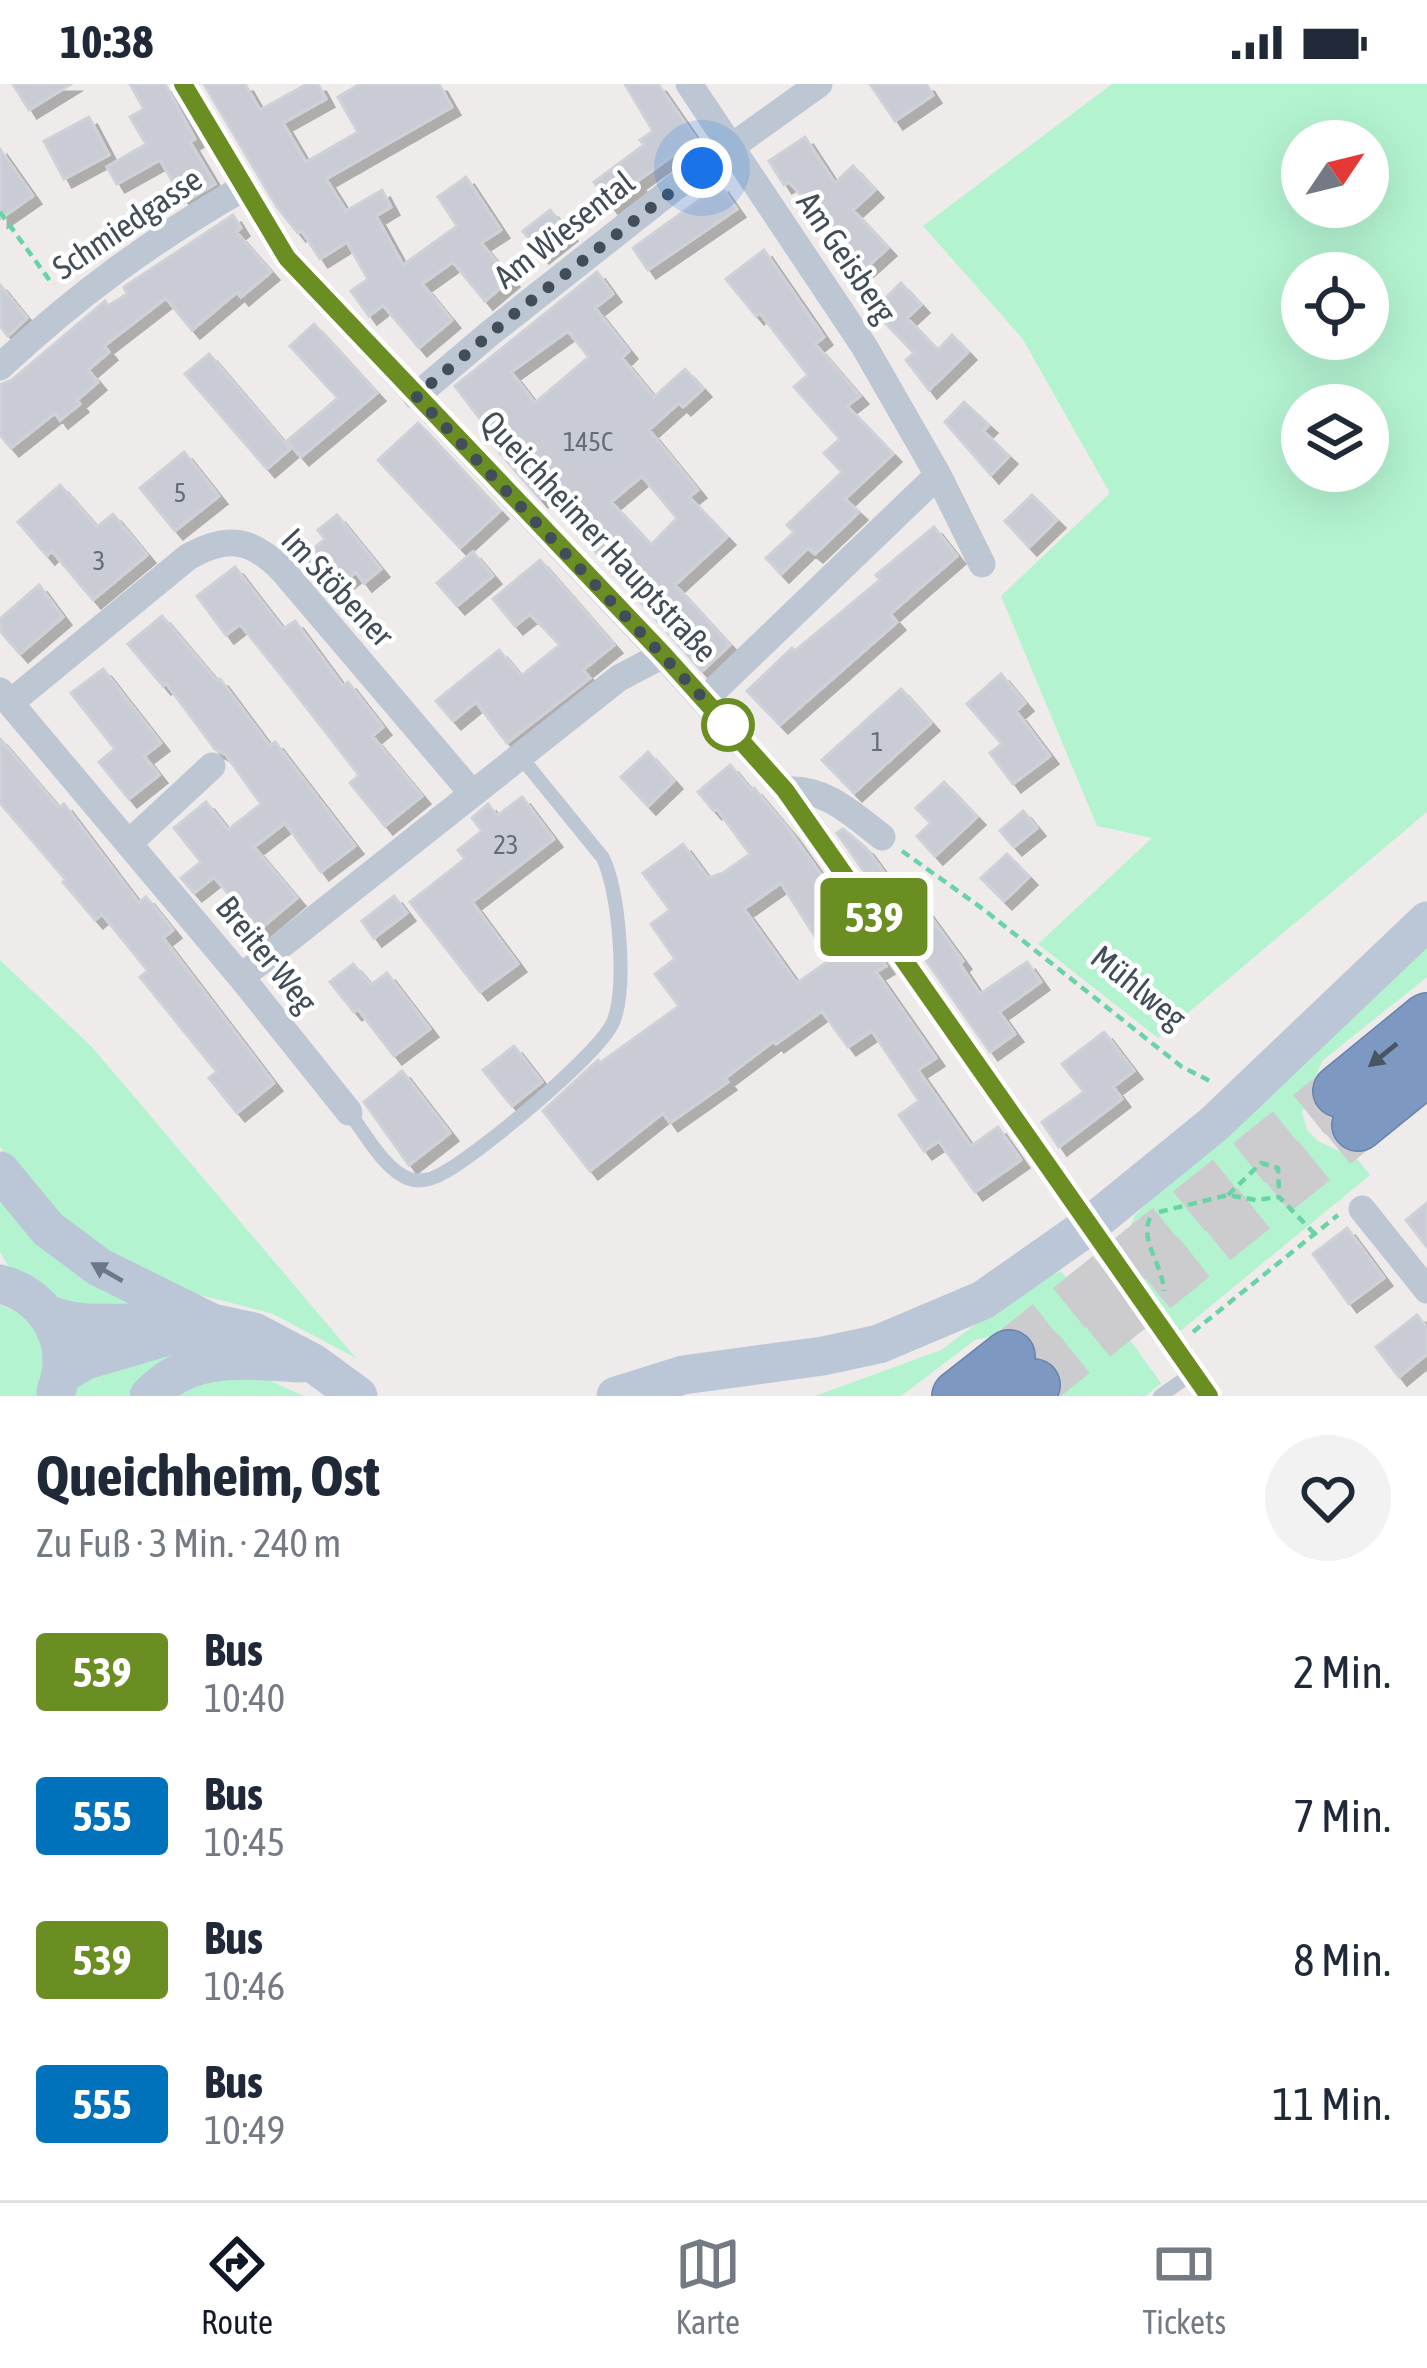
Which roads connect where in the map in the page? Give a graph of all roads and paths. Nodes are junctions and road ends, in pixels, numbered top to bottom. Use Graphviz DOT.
graph roads {
  1 [pos="183,84"];
  2 [pos="688,84"];
  3 [pos="819,84"];
  4 [pos="730,147"];
  5 [pos="243,188"];
  6 [pos="0,212"];
  7 [pos="68,305"];
  8 [pos="0,367"];
  9 [pos="416,396"];
  10 [pos="938,475"];
  11 [pos="982,564"];
  12 [pos="664,655"];
  13 [pos="5,697"];
  14 [pos="704,700"];
  15 [pos="520,756"];
  16 [pos="212,766"];
  17 [pos="785,790"];
  18 [pos="472,793"];
  19 [pos="882,837"];
  20 [pos="129,843"];
  21 [pos="1427,921"];
  22 [pos="241,977"];
  23 [pos="1427,1019"];
  24 [pos="1427,1069"];
  25 [pos="1213,1083"];
  26 [pos="349,1112"];
  27 [pos="0,1171"];
  28 [pos="1228,1195"];
  29 [pos="1279,1196"];
  30 [pos="1362,1209"];
  31 [pos="1090,1226"];
  32 [pos="1314,1233"];
  33 [pos="5,1280"];
  34 [pos="1427,1290"];
  35 [pos="49,1315"];
  36 [pos="198,1326"];
  37 [pos="1167,1336"];
  38 [pos="823,1356"];
  39 [pos="313,1363"];
  40 [pos="1021,1379"];
  41 [pos="1201,1384"];
  42 [pos="57,1390"];
  43 [pos="149,1396"];
  44 [pos="358,1396"];
  45 [pos="616,1396"];
  46 [pos="720,1396"];
  47 [pos="958,1396"];
  48 [pos="1160,1396"];
  1 -- 5 [label="street, Queichheimer Hauptstraße"];
  2 -- 4 [label="street, Am Geisberg"];
  3 -- 4 [label="street, Am Wiesental"];
  4 -- 9 [label="street, Am Wiesental"];
  4 -- 10 [label="street, Am Geisberg"];
  5 -- 7 [label="street, Schmiedgasse"];
  5 -- 9 [label="street, Queichheimer Hauptstraße"];
  6 -- 7 [label="path"];
  7 -- 8 [label="street, Schmiedgasse"];
  9 -- 12 [label="street, Queichheimer Hauptstraße"];
  10 -- 11 [label="street, Am Geisberg"];
  10 -- 14 [label="street"];
  12 -- 14 [label="street, Queichheimer Hauptstraße"];
  12 -- 15 [label="street"];
  13 -- 18 [label="street, Im Stöbener"];
  13 -- 20 [label="street, Breiter Weg"];
  14 -- 17 [label="street, Queichheimer Hauptstraße"];
  15 -- 18 [label="street"];
  15 -- 26 [label="lane"];
  16 -- 20 [label="street"];
  17 -- 19 [label="street"];
  17 -- 31 [label="street, Queichheimer Hauptstraße"];
  18 -- 22 [label="street"];
  19 -- 25 [label="path, Mühlweg"];
  20 -- 22 [label="street, Breiter Weg"];
  21 -- 31 [label="street"];
  22 -- 26 [label="street, Breiter Weg"];
  23 -- 24 [label="highway, one-way"];
  36 -- 27 [label="street, one-way"];
  28 -- 29 [label="path"];
  28 -- 29 [label="path"];
  28 -- 37 [label="path"];
  29 -- 32 [label="path"];
  30 -- 32 [label="path"];
  30 -- 34 [label="street"];
  31 -- 37 [label="street, Queichheimer Hauptstraße"];
  31 -- 38 [label="street"];
  32 -- 37 [label="path"];
  33 -- 35 [label="street"];
  35 -- 36 [label="street"];
  35 -- 42 [label="street"];
  36 -- 39 [label="street"];
  36 -- 42 [label="street"];
  37 -- 41 [label="street, Queichheimer Hauptstraße"];
  38 -- 45 [label="street"];
  38 -- 46 [label="street"];
  39 -- 43 [label="street"];
  39 -- 44 [label="street"];
  40 -- 47 [label="highway"];
  41 -- 48 [label="lane"];
}
